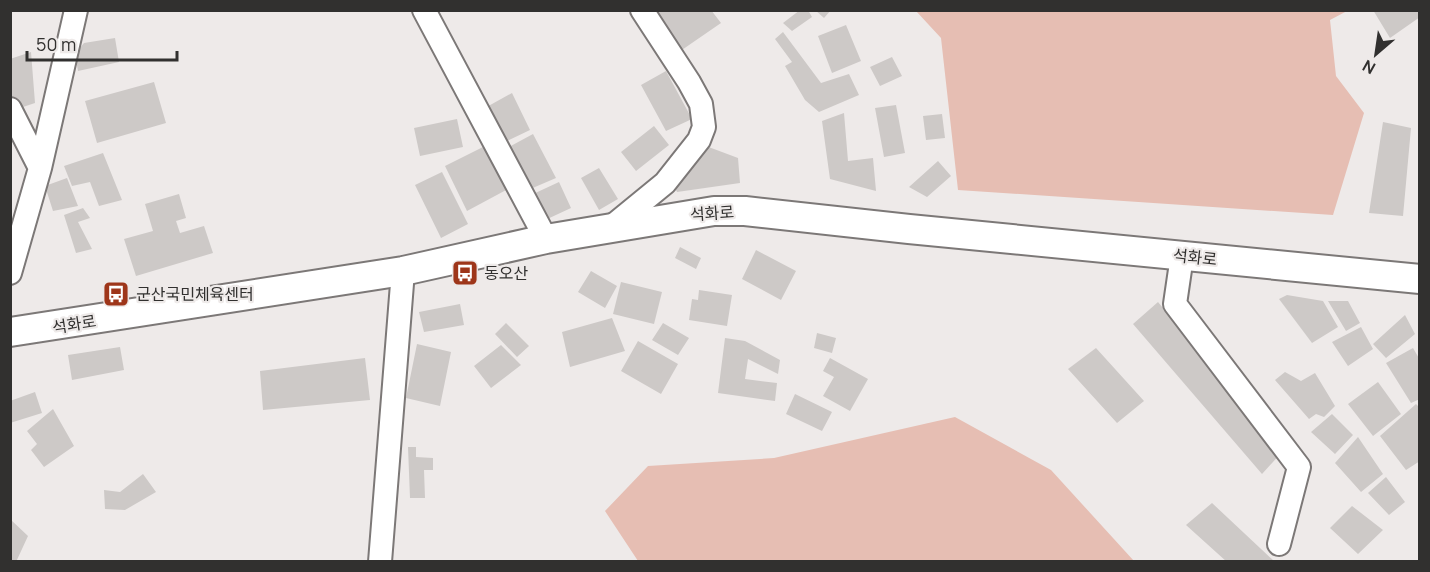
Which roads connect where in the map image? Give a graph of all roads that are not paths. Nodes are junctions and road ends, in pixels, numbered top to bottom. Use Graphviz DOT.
graph roads {
  1 [pos="76,10"];
  2 [pos="424,10"];
  3 [pos="642,10"];
  4 [pos="10,109"];
  5 [pos="40,168"];
  6 [pos="610,228"];
  7 [pos="546,238"];
  8 [pos="1182,256"];
  9 [pos="404,271"];
  10 [pos="10,273"];
  11 [pos="1419,279"];
  12 [pos="10,332"];
  13 [pos="1279,544"];
  14 [pos="380,561"];
  1 -- 5 [label="street"];
  2 -- 7 [label="street"];
  3 -- 6 [label="street"];
  4 -- 5 [label="street"];
  5 -- 10 [label="street"];
  6 -- 7 [label="street, 석화로"];
  6 -- 8 [label="street, 석화로"];
  7 -- 9 [label="street, 석화로"];
  8 -- 11 [label="street, 석화로"];
  8 -- 13 [label="street"];
  9 -- 12 [label="street, 석화로"];
  9 -- 14 [label="street"];
}
